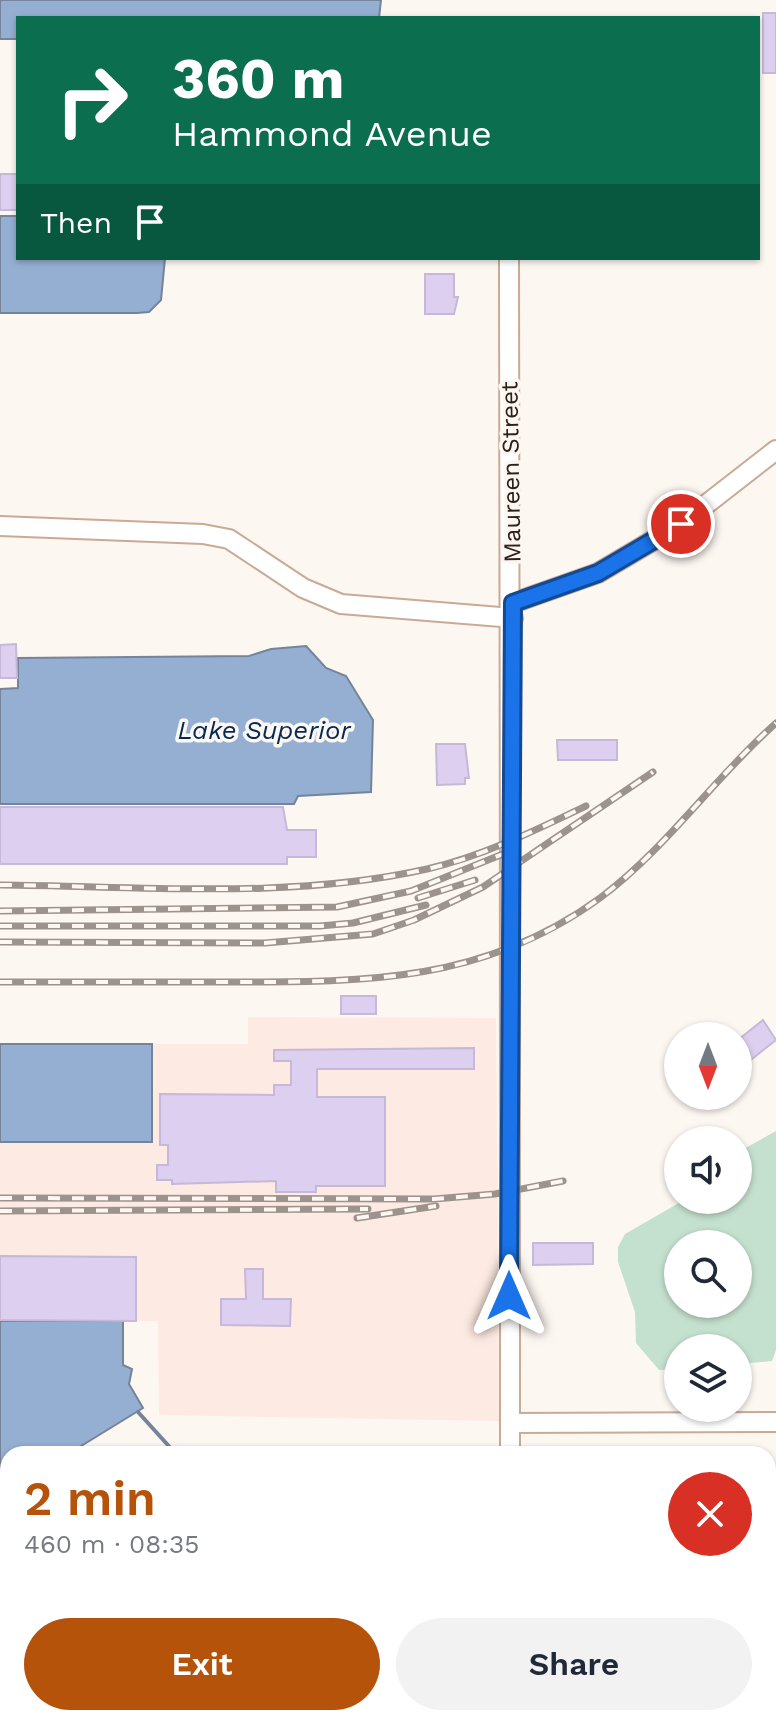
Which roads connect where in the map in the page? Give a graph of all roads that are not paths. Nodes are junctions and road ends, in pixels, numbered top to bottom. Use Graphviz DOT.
graph roads {
  1 [pos="509,260"];
  2 [pos="776,450"];
  3 [pos="0,526"];
  4 [pos="513,610"];
  5 [pos="776,1422"];
  6 [pos="510,1423"];
  7 [pos="510,1446"];
  1 -- 4 [label="street, Maureen Street"];
  2 -- 4 [label="street"];
  3 -- 4 [label="street"];
  4 -- 6 [label="street, Maureen Street"];
  5 -- 6 [label="street"];
  6 -- 7 [label="street, Maureen Street"];
}
